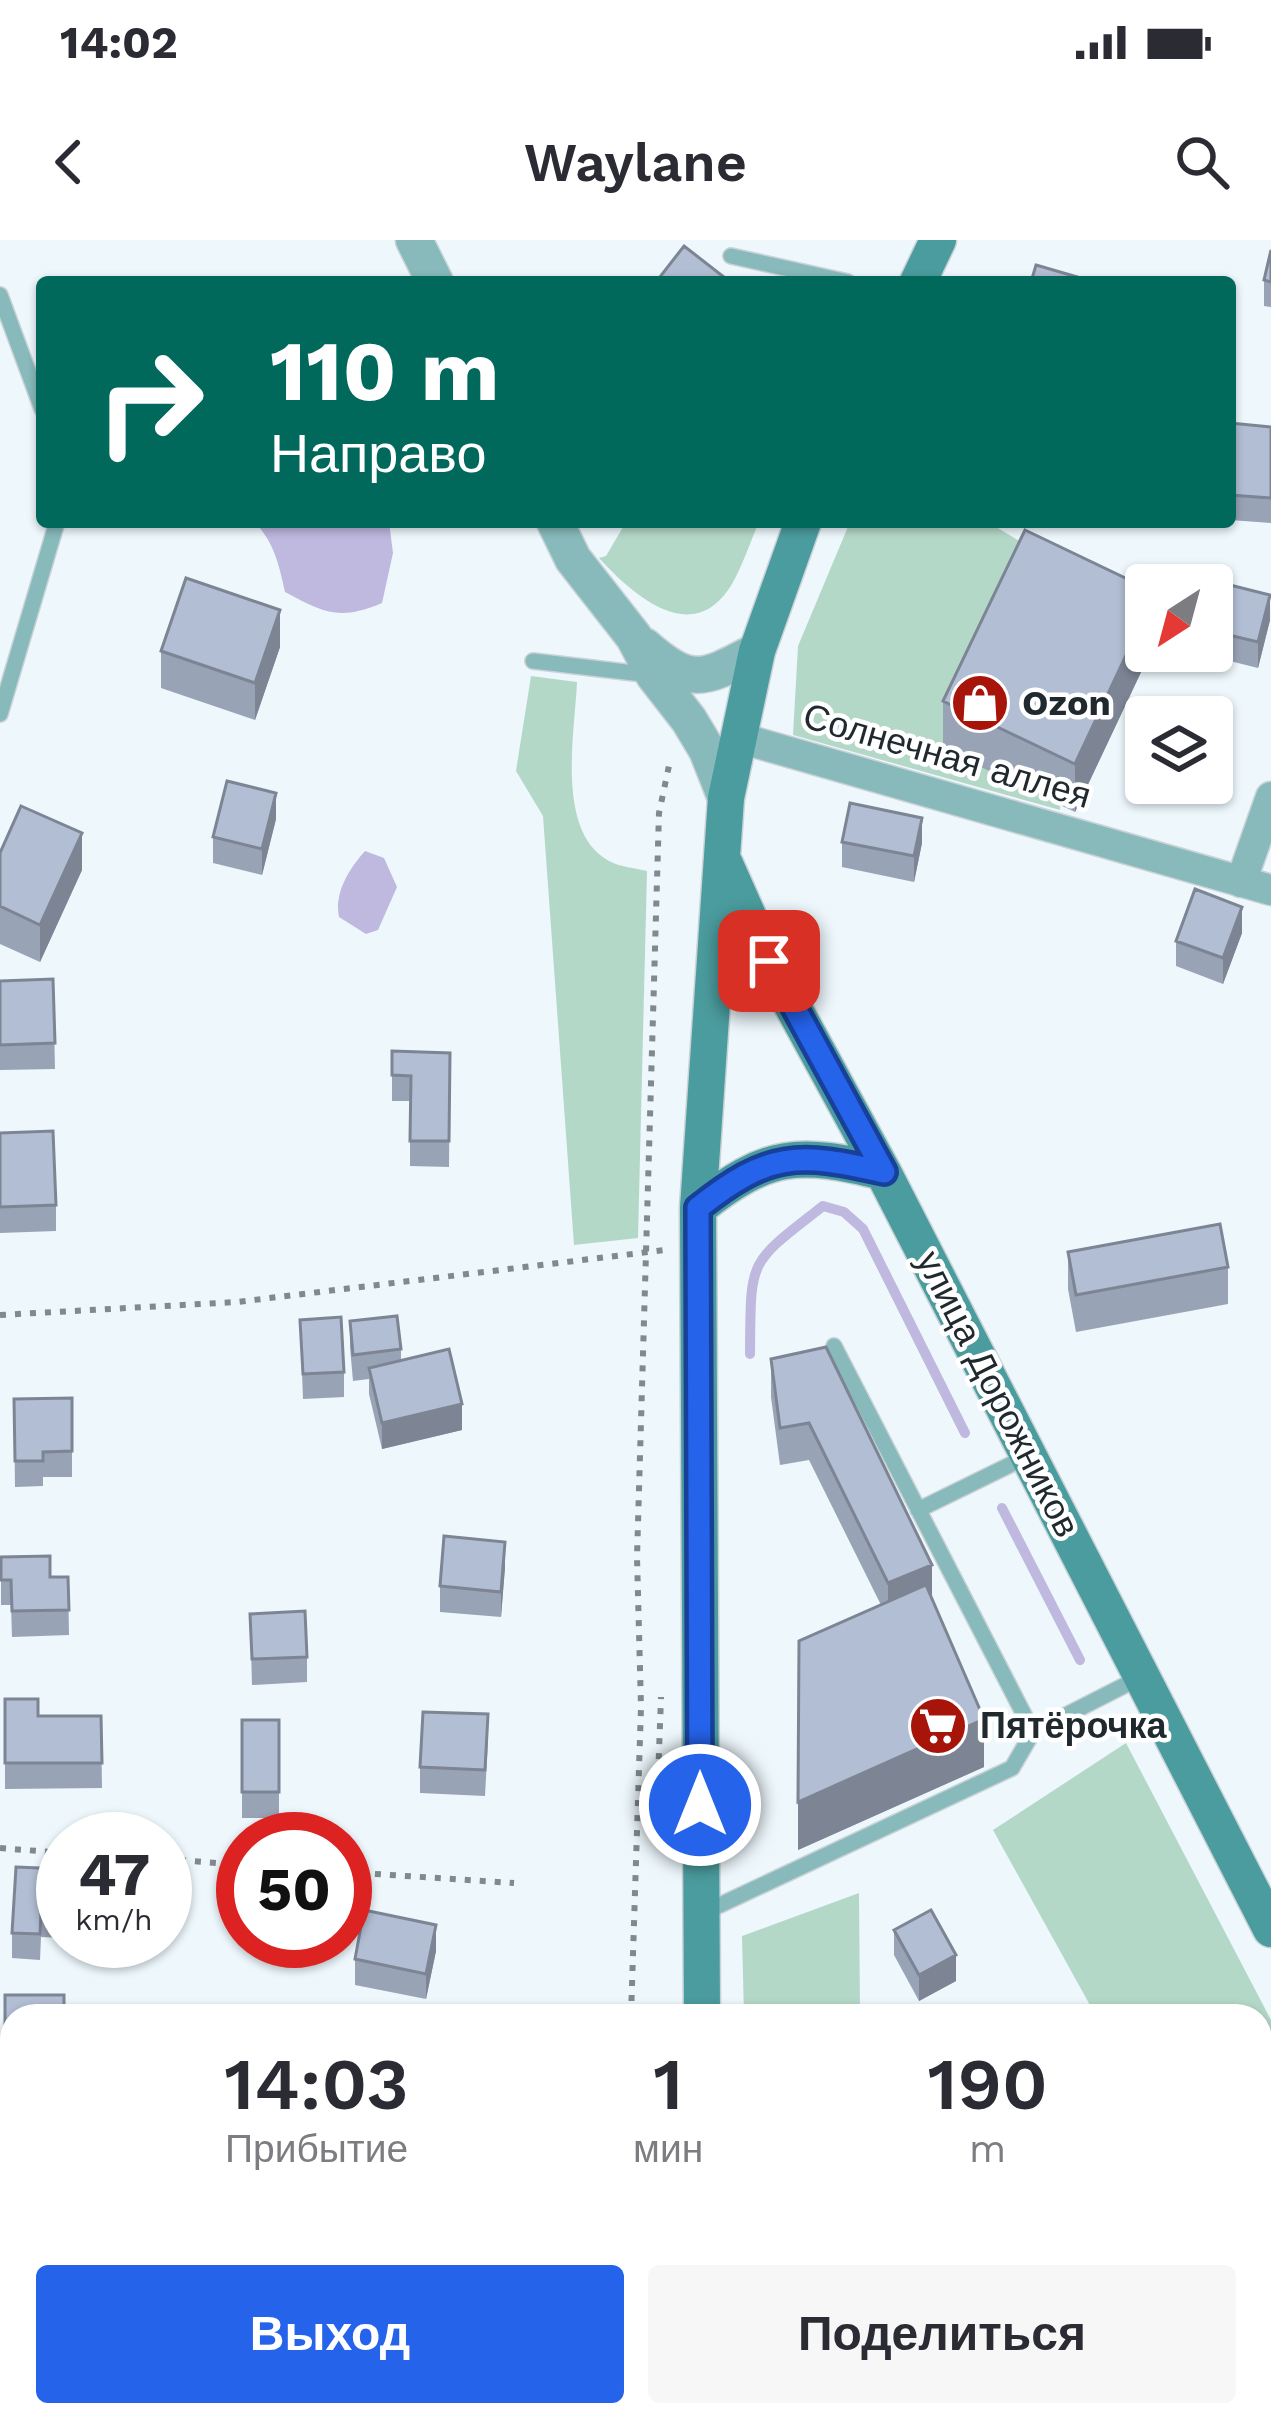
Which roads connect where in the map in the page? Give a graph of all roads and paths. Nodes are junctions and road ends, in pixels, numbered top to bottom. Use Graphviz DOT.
graph roads {
  1 [pos="415,240"];
  2 [pos="938,240"];
  3 [pos="731,256"];
  4 [pos="432,276"];
  5 [pos="821,276"];
  6 [pos="921,276"];
  7 [pos="0,295"];
  8 [pos="36,393"];
  9 [pos="55,528"];
  10 [pos="557,528"];
  11 [pos="801,528"];
  12 [pos="634,637"];
  13 [pos="757,652"];
  14 [pos="533,661"];
  15 [pos="653,675"];
  16 [pos="0,714"];
  17 [pos="689,720"];
  18 [pos="740,738"];
  19 [pos="1271,797"];
  20 [pos="726,798"];
  21 [pos="723,861"];
  22 [pos="1256,886"];
  23 [pos="884,1172"];
  24 [pos="698,1208"];
  25 [pos="698,1246"];
  26 [pos="648,1252"];
  27 [pos="0,1315"];
  28 [pos="834,1346"];
  29 [pos="1029,1456"];
  30 [pos="918,1510"];
  31 [pos="1142,1677"];
  32 [pos="1033,1732"];
  33 [pos="658,1740"];
  34 [pos="656,1834"];
  35 [pos="0,1848"];
  36 [pos="36,1850"];
  37 [pos="372,1873"];
  38 [pos="514,1883"];
  39 [pos="700,1914"];
  40 [pos="1271,1929"];
  41 [pos="631,2004"];
  42 [pos="702,2004"];
  1 -- 4 [label="street"];
  2 -- 6 [label="main road"];
  3 -- 5 [label="lane"];
  7 -- 8 [label="lane"];
  9 -- 16 [label="lane"];
  10 -- 12 [label="street"];
  11 -- 13 [label="main road"];
  12 -- 13 [label="street"];
  12 -- 15 [label="street"];
  13 -- 18 [label="main road"];
  14 -- 15 [label="lane"];
  15 -- 17 [label="street"];
  17 -- 20 [label="street"];
  17 -- 26 [label="path"];
  18 -- 20 [label="main road"];
  18 -- 22 [label="street, Солнечная аллея"];
  19 -- 22 [label="street"];
  20 -- 21 [label="main road"];
  21 -- 23 [label="main road, улица Дорожников"];
  21 -- 24 [label="main road"];
  23 -- 24 [label="main road"];
  23 -- 29 [label="main road, улица Дорожников"];
  24 -- 25 [label="main road"];
  25 -- 26 [label="path"];
  25 -- 39 [label="main road"];
  26 -- 27 [label="path"];
  26 -- 41 [label="path"];
  28 -- 30 [label="lane"];
  29 -- 30 [label="lane"];
  29 -- 31 [label="main road, улица Дорожников"];
  30 -- 32 [label="lane"];
  31 -- 32 [label="lane"];
  31 -- 40 [label="main road, улица Дорожников"];
  32 -- 39 [label="lane"];
  33 -- 34 [label="path"];
  35 -- 36 [label="path"];
  37 -- 38 [label="path"];
  39 -- 42 [label="main road"];
}
